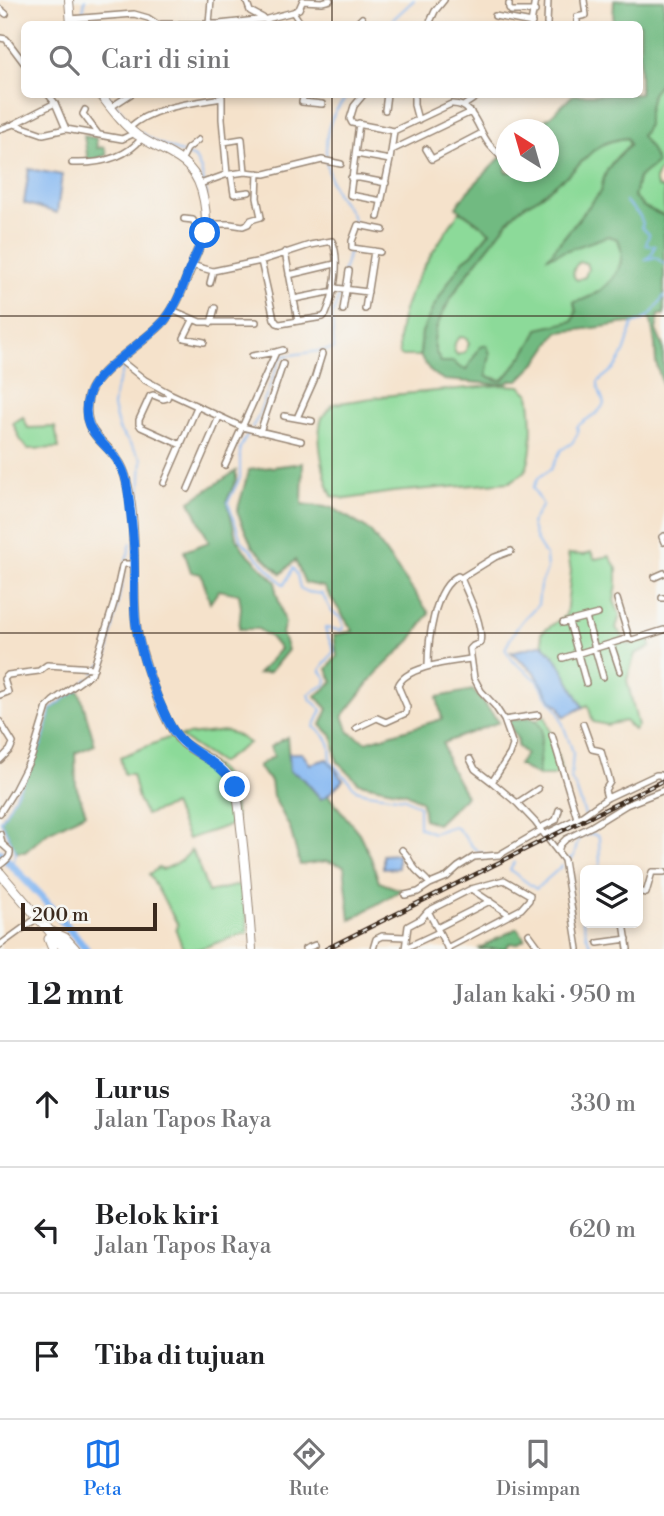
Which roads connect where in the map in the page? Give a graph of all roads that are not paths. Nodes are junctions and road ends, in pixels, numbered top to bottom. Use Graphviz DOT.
graph roads {
  1 [pos="69,0"];
  2 [pos="211,0"];
  3 [pos="246,0"];
  4 [pos="303,0"];
  5 [pos="330,0"];
  6 [pos="444,0"];
  7 [pos="535,0"];
  8 [pos="548,0"];
  9 [pos="584,0"];
  10 [pos="509,5"];
  11 [pos="0,9"];
  12 [pos="535,11"];
  13 [pos="293,12"];
  14 [pos="6,14"];
  15 [pos="362,18"];
  16 [pos="76,20"];
  17 [pos="152,21"];
  18 [pos="209,21"];
  19 [pos="266,21"];
  20 [pos="299,21"];
  21 [pos="359,21"];
  22 [pos="430,21"];
  23 [pos="494,21"];
  24 [pos="520,21"];
  25 [pos="533,21"];
  26 [pos="547,21"];
  27 [pos="577,21"];
  28 [pos="0,38"];
  29 [pos="21,59"];
  30 [pos="51,98"];
  31 [pos="105,98"];
  32 [pos="124,98"];
  33 [pos="213,98"];
  34 [pos="222,98"];
  35 [pos="303,98"];
  36 [pos="361,98"];
  37 [pos="386,98"];
  38 [pos="414,98"];
  39 [pos="475,98"];
  40 [pos="55,103"];
  41 [pos="322,104"];
  42 [pos="113,105"];
  43 [pos="463,106"];
  44 [pos="85,110"];
  45 [pos="385,110"];
  46 [pos="471,113"];
  47 [pos="418,120"];
  48 [pos="14,124"];
  49 [pos="359,124"];
  50 [pos="0,129"];
  51 [pos="66,129"];
  52 [pos="394,131"];
  53 [pos="135,133"];
  54 [pos="482,133"];
  55 [pos="97,134"];
  56 [pos="198,140"];
  57 [pos="225,142"];
  58 [pos="426,149"];
  59 [pos="392,150"];
  60 [pos="496,152"];
  61 [pos="356,154"];
  62 [pos="184,156"];
  63 [pos="390,160"];
  64 [pos="72,163"];
  65 [pos="341,164"];
  66 [pos="245,172"];
  67 [pos="258,173"];
  68 [pos="229,174"];
  69 [pos="351,178"];
  70 [pos="203,183"];
  71 [pos="386,183"];
  72 [pos="249,192"];
  73 [pos="382,201"];
  74 [pos="378,217"];
  75 [pos="184,219"];
  76 [pos="209,223"];
  77 [pos="383,230"];
  78 [pos="285,252"];
  79 [pos="261,261"];
  80 [pos="335,264"];
  81 [pos="193,266"];
  82 [pos="214,271"];
  83 [pos="349,271"];
  84 [pos="289,275"];
  85 [pos="210,284"];
  86 [pos="339,289"];
  87 [pos="368,292"];
  88 [pos="294,299"];
  89 [pos="215,307"];
  90 [pos="365,309"];
  91 [pos="343,310"];
  92 [pos="175,311"];
  93 [pos="193,320"];
  94 [pos="298,321"];
  95 [pos="256,322"];
  96 [pos="211,323"];
  97 [pos="204,342"];
  98 [pos="322,354"];
  99 [pos="251,356"];
  100 [pos="122,361"];
  101 [pos="283,364"];
  102 [pos="169,393"];
  103 [pos="197,407"];
  104 [pos="284,416"];
  105 [pos="219,417"];
  106 [pos="297,418"];
  107 [pos="312,421"];
  108 [pos="244,428"];
  109 [pos="257,432"];
  110 [pos="301,441"];
  111 [pos="181,445"];
  112 [pos="225,465"];
  113 [pos="164,483"];
  114 [pos="188,489"];
  115 [pos="664,536"];
  116 [pos="664,542"];
  117 [pos="511,551"];
  118 [pos="129,564"];
  119 [pos="664,573"];
  120 [pos="655,577"];
  121 [pos="461,578"];
  122 [pos="617,599"];
  123 [pos="598,614"];
  124 [pos="586,617"];
  125 [pos="664,630"];
  126 [pos="629,638"];
  127 [pos="611,644"];
  128 [pos="594,649"];
  129 [pos="578,654"];
  130 [pos="563,658"];
  131 [pos="470,659"];
  132 [pos="428,666"];
  133 [pos="94,668"];
  134 [pos="620,671"];
  135 [pos="603,677"];
  136 [pos="586,683"];
  137 [pos="0,695"];
  138 [pos="538,715"];
  139 [pos="503,720"];
  140 [pos="0,722"];
  141 [pos="583,724"];
  142 [pos="356,728"];
  143 [pos="3,734"];
  144 [pos="552,735"];
  145 [pos="470,758"];
  146 [pos="0,760"];
  147 [pos="492,782"];
  148 [pos="664,782"];
  149 [pos="538,789"];
  150 [pos="664,790"];
  151 [pos="607,798"];
  152 [pos="517,803"];
  153 [pos="559,810"];
  154 [pos="0,813"];
  155 [pos="579,817"];
  156 [pos="542,831"];
  157 [pos="0,834"];
  158 [pos="1,843"];
  159 [pos="401,850"];
  160 [pos="558,852"];
  161 [pos="1,867"];
  162 [pos="664,872"];
  163 [pos="0,882"];
  164 [pos="430,884"];
  165 [pos="486,884"];
  166 [pos="471,889"];
  167 [pos="643,892"];
  168 [pos="404,895"];
  169 [pos="480,895"];
  170 [pos="490,901"];
  171 [pos="428,911"];
  172 [pos="510,915"];
  173 [pos="37,923"];
  174 [pos="625,928"];
  175 [pos="438,930"];
  176 [pos="529,934"];
  177 [pos="405,937"];
  178 [pos="627,939"];
  179 [pos="597,943"];
  180 [pos="56,944"];
  181 [pos="0,945"];
  182 [pos="315,945"];
  183 [pos="75,949"];
  184 [pos="253,949"];
  185 [pos="305,949"];
  186 [pos="373,949"];
  187 [pos="405,949"];
  188 [pos="448,949"];
  189 [pos="540,949"];
  190 [pos="578,949"];
  191 [pos="628,949"];
  1 -- 16 [label="main road"];
  2 -- 18 [label="street"];
  3 -- 19 [label="street"];
  4 -- 5 [label="street"];
  4 -- 13 [label="street"];
  6 -- 22 [label="street"];
  7 -- 12 [label="street"];
  8 -- 26 [label="street"];
  9 -- 27 [label="street"];
  10 -- 12 [label="street"];
  11 -- 14 [label="street"];
  12 -- 25 [label="street"];
  13 -- 19 [label="street"];
  13 -- 20 [label="street"];
  15 -- 21 [label="street"];
  16 -- 17 [label="street"];
  23 -- 24 [label="street"];
  28 -- 29 [label="street"];
  30 -- 40 [label="street"];
  31 -- 42 [label="main road"];
  32 -- 42 [label="street"];
  33 -- 53 [label="street"];
  34 -- 57 [label="street"];
  35 -- 41 [label="street"];
  36 -- 49 [label="street"];
  37 -- 45 [label="street"];
  38 -- 47 [label="street"];
  39 -- 43 [label="street"];
  40 -- 48 [label="street"];
  40 -- 51 [label="street"];
  42 -- 53 [label="main road"];
  43 -- 46 [label="street"];
  43 -- 47 [label="street"];
  44 -- 55 [label="street"];
  46 -- 54 [label="street"];
  46 -- 59 [label="street"];
  47 -- 52 [label="street"];
  48 -- 50 [label="street"];
  48 -- 51 [label="street"];
  49 -- 52 [label="street"];
  49 -- 61 [label="street"];
  51 -- 55 [label="street"];
  52 -- 59 [label="street"];
  53 -- 55 [label="street"];
  53 -- 62 [label="main road"];
  53 -- 64 [label="street"];
  54 -- 58 [label="street"];
  54 -- 60 [label="street"];
  56 -- 62 [label="street"];
  57 -- 66 [label="street"];
  57 -- 68 [label="street"];
  59 -- 63 [label="street"];
  61 -- 63 [label="street"];
  61 -- 69 [label="street"];
  62 -- 70 [label="main road"];
  63 -- 71 [label="street"];
  65 -- 67 [label="street"];
  66 -- 67 [label="street"];
  66 -- 68 [label="street"];
  67 -- 76 [label="street"];
  68 -- 70 [label="street"];
  68 -- 72 [label="street"];
  69 -- 71 [label="street"];
  69 -- 73 [label="street"];
  70 -- 76 [label="main road"];
  71 -- 73 [label="street"];
  73 -- 74 [label="street"];
  75 -- 76 [label="street"];
  76 -- 81 [label="main road"];
  77 -- 87 [label="street"];
  78 -- 79 [label="street"];
  78 -- 80 [label="street"];
  78 -- 84 [label="street"];
  79 -- 82 [label="street"];
  79 -- 94 [label="street"];
  80 -- 84 [label="street"];
  80 -- 86 [label="street"];
  81 -- 82 [label="street"];
  81 -- 92 [label="main road"];
  82 -- 85 [label="street"];
  83 -- 86 [label="street"];
  84 -- 88 [label="street"];
  86 -- 87 [label="street"];
  86 -- 88 [label="street"];
  86 -- 91 [label="street"];
  86 -- 94 [label="street"];
  87 -- 90 [label="street"];
  88 -- 94 [label="street"];
  89 -- 96 [label="street"];
  92 -- 93 [label="street"];
  92 -- 100 [label="main road"];
  93 -- 96 [label="street"];
  93 -- 97 [label="street"];
  95 -- 96 [label="street"];
  98 -- 106 [label="street"];
  99 -- 108 [label="street"];
  100 -- 102 [label="street"];
  100 -- 118 [label="main road"];
  101 -- 109 [label="street"];
  102 -- 103 [label="street"];
  102 -- 111 [label="street"];
  103 -- 105 [label="street"];
  103 -- 111 [label="street"];
  104 -- 106 [label="street"];
  105 -- 108 [label="street"];
  105 -- 114 [label="street"];
  106 -- 107 [label="street"];
  108 -- 109 [label="street"];
  108 -- 112 [label="street"];
  109 -- 110 [label="street"];
  111 -- 113 [label="street"];
  115 -- 116 [label="street"];
  117 -- 121 [label="street"];
  118 -- 133 [label="street"];
  118 -- 184 [label="main road"];
  119 -- 120 [label="street"];
  121 -- 131 [label="street"];
  121 -- 132 [label="street"];
  122 -- 126 [label="street"];
  123 -- 124 [label="street"];
  124 -- 128 [label="street"];
  124 -- 129 [label="street"];
  125 -- 126 [label="street"];
  126 -- 127 [label="street"];
  127 -- 128 [label="street"];
  127 -- 134 [label="street"];
  128 -- 129 [label="street"];
  128 -- 135 [label="street"];
  129 -- 130 [label="street"];
  129 -- 136 [label="street"];
  131 -- 132 [label="street"];
  131 -- 139 [label="street"];
  132 -- 142 [label="street"];
  133 -- 137 [label="street"];
  133 -- 154 [label="street"];
  138 -- 139 [label="street"];
  139 -- 147 [label="street"];
  140 -- 143 [label="street"];
  141 -- 151 [label="street"];
  143 -- 146 [label="street"];
  144 -- 155 [label="street"];
  145 -- 147 [label="street"];
  147 -- 152 [label="street"];
  148 -- 151 [label="street"];
  149 -- 152 [label="street"];
  150 -- 160 [label="street"];
  151 -- 155 [label="street"];
  152 -- 156 [label="street"];
  153 -- 156 [label="street"];
  155 -- 156 [label="street"];
  156 -- 160 [label="street"];
  156 -- 164 [label="street"];
  157 -- 158 [label="street"];
  158 -- 161 [label="street"];
  159 -- 164 [label="street"];
  160 -- 190 [label="street"];
  161 -- 173 [label="highway"];
  162 -- 167 [label="street"];
  163 -- 173 [label="highway"];
  164 -- 168 [label="street"];
  165 -- 166 [label="street"];
  165 -- 169 [label="street"];
  165 -- 172 [label="street"];
  166 -- 169 [label="street"];
  166 -- 171 [label="street"];
  169 -- 170 [label="street"];
  170 -- 172 [label="street"];
  170 -- 175 [label="street"];
  171 -- 175 [label="street"];
  171 -- 177 [label="street"];
  172 -- 188 [label="street"];
  173 -- 180 [label="highway"];
  173 -- 181 [label="street"];
  174 -- 178 [label="street"];
  175 -- 187 [label="street"];
  175 -- 188 [label="street"];
  176 -- 189 [label="street"];
  177 -- 186 [label="street"];
  177 -- 187 [label="street"];
  178 -- 179 [label="street"];
  178 -- 191 [label="street"];
  180 -- 183 [label="highway"];
  182 -- 185 [label="street"];
}
